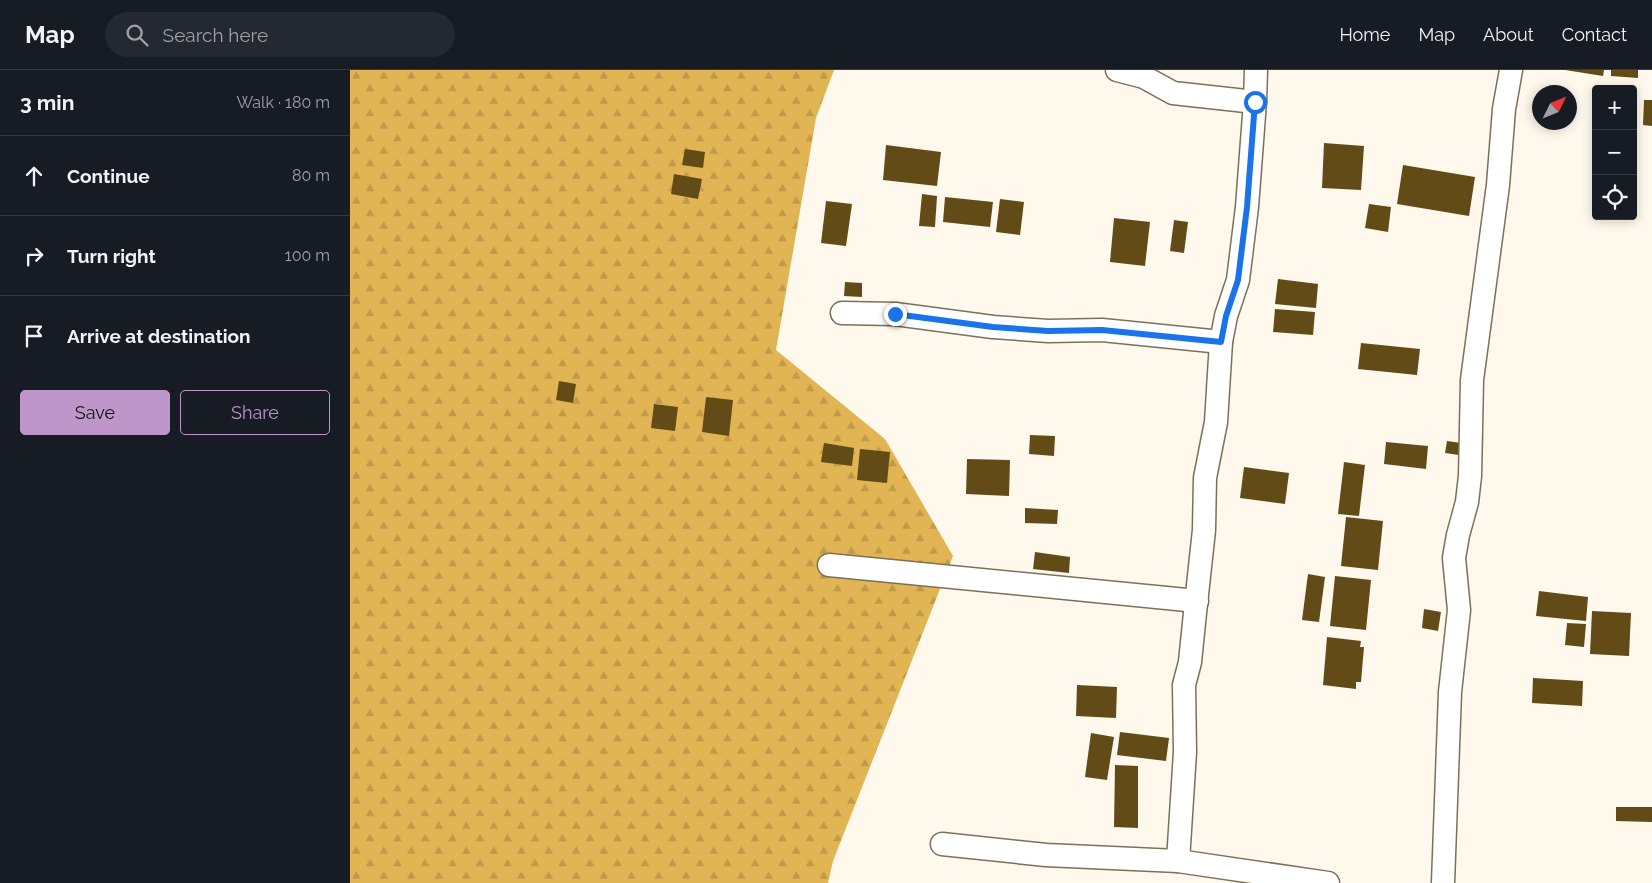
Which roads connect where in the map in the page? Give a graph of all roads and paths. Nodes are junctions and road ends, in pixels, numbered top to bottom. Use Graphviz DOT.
graph roads {
  1 [pos="1117,70"];
  2 [pos="1256,70"];
  3 [pos="1511,70"];
  4 [pos="1255,102"];
  5 [pos="842,313"];
  6 [pos="1221,342"];
  7 [pos="829,565"];
  8 [pos="1197,601"];
  9 [pos="942,844"];
  10 [pos="1178,861"];
  11 [pos="1328,883"];
  12 [pos="1443,883"];
  1 -- 4 [label="street"];
  2 -- 4 [label="street"];
  3 -- 12 [label="street"];
  4 -- 6 [label="street"];
  5 -- 6 [label="street"];
  6 -- 8 [label="street"];
  7 -- 8 [label="street"];
  8 -- 10 [label="street"];
  9 -- 10 [label="street"];
  10 -- 11 [label="street"];
}
